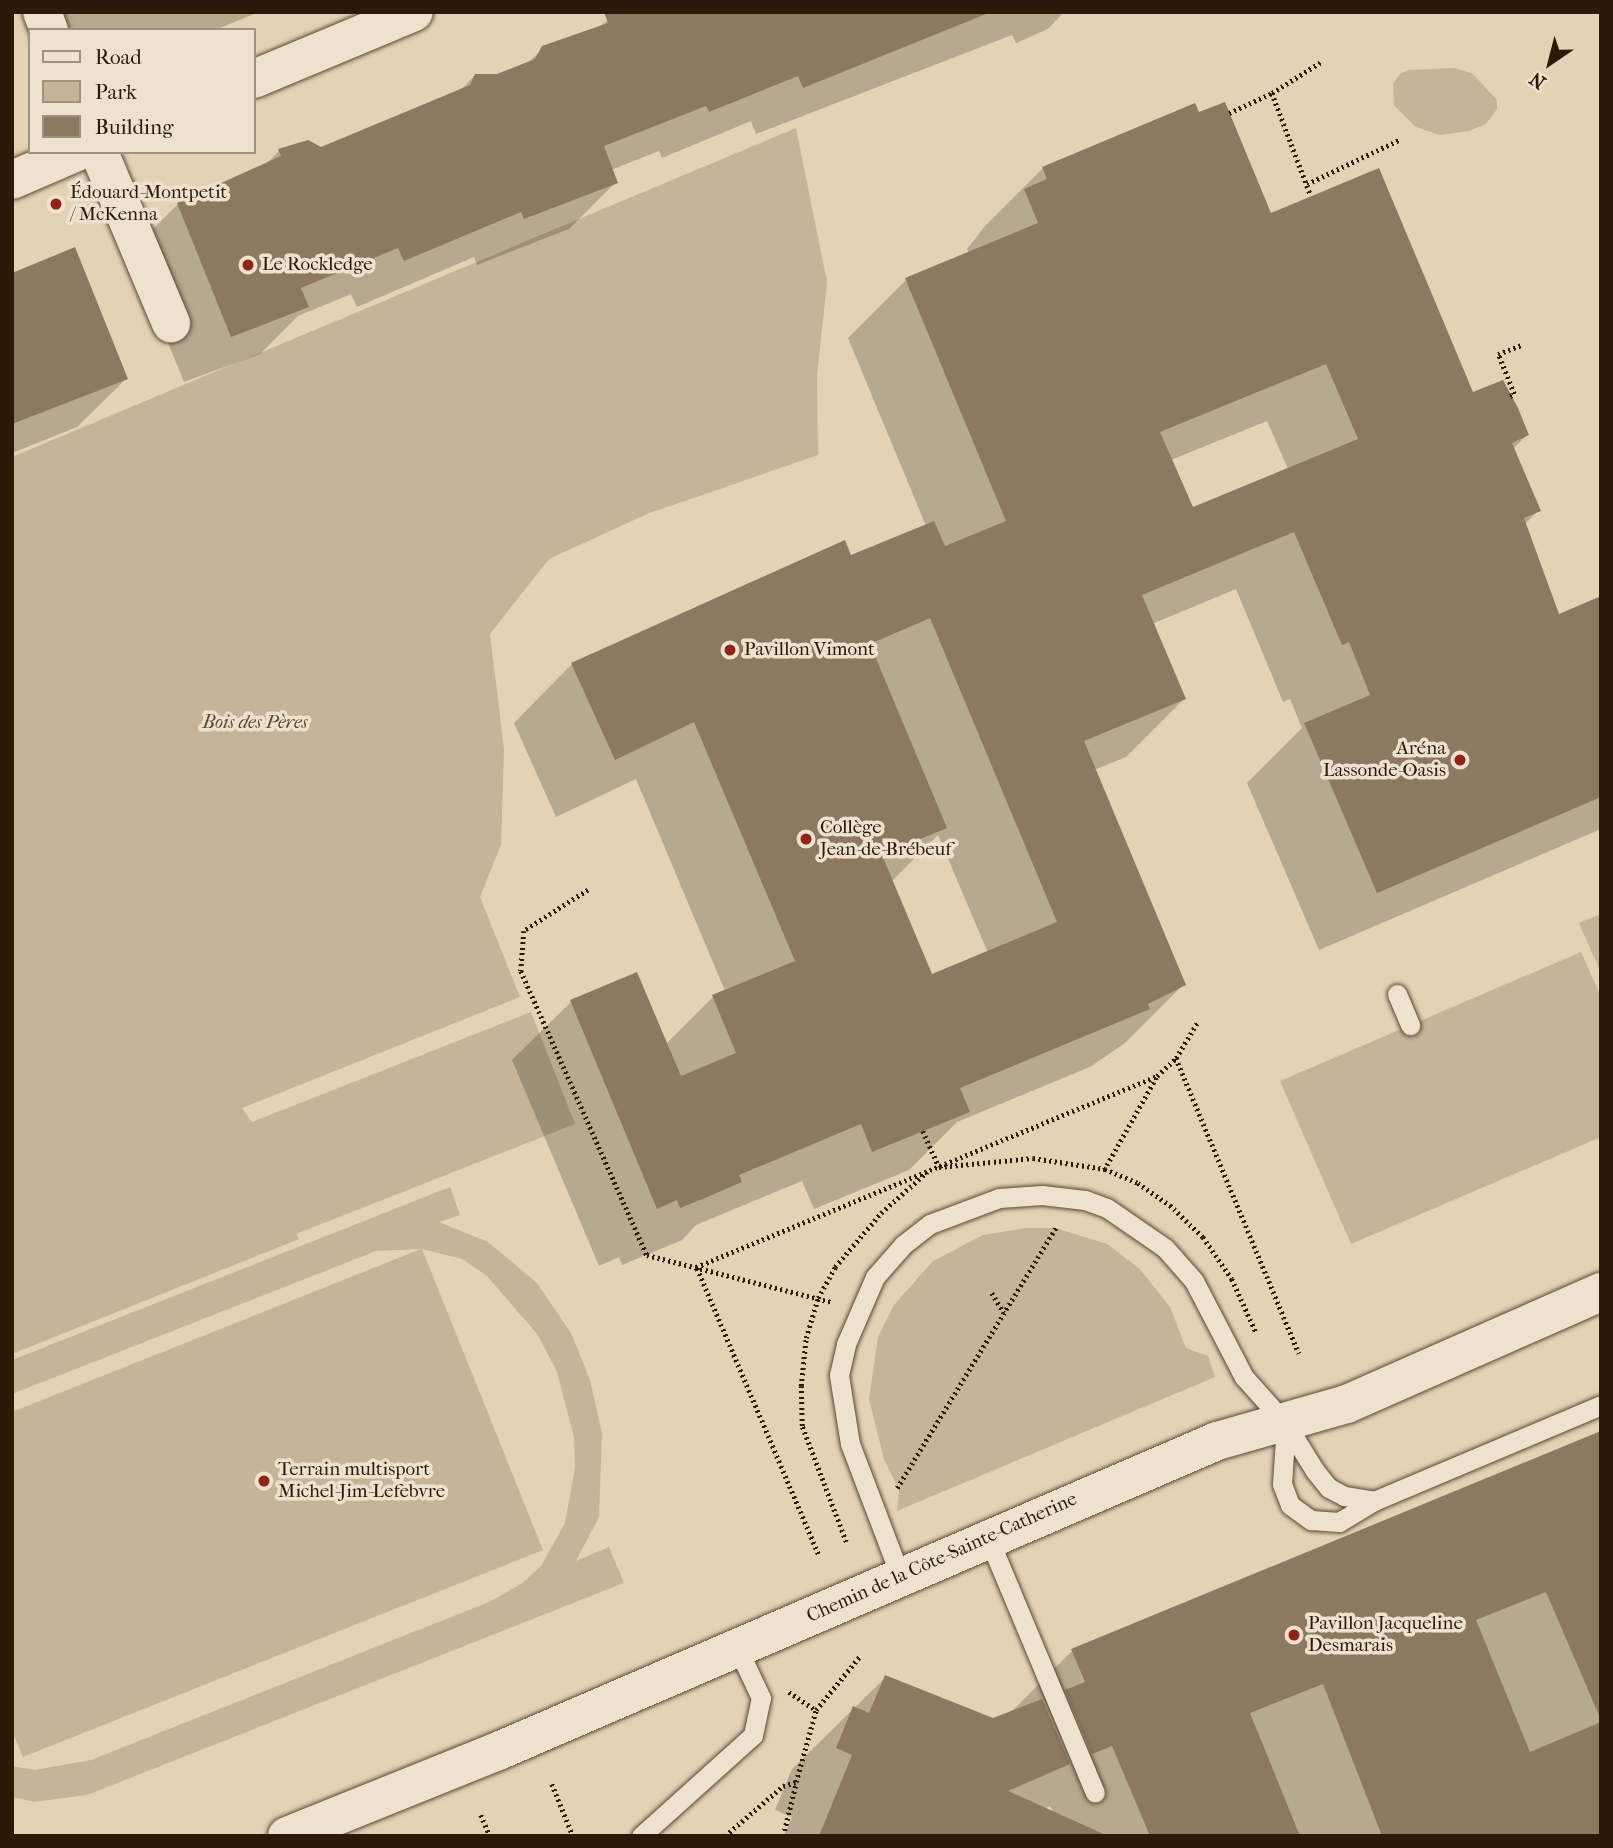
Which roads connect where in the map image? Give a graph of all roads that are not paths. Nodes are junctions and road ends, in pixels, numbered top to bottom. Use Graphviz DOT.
graph roads {
  1 [pos="41,12"];
  2 [pos="414,12"];
  3 [pos="48,28"];
  4 [pos="256,78"];
  5 [pos="72,154"];
  6 [pos="100,154"];
  7 [pos="12,180"];
  8 [pos="171,323"];
  9 [pos="1397,995"];
  10 [pos="1410,1025"];
  11 [pos="1601,1292"];
  12 [pos="1601,1405"];
  13 [pos="1286,1424"];
  14 [pos="1374,1501"];
  15 [pos="988,1537"];
  16 [pos="901,1578"];
  17 [pos="737,1647"];
  18 [pos="1095,1793"];
  19 [pos="287,1836"];
  20 [pos="641,1836"];
  1 -- 3 [label="main road"];
  2 -- 4 [label="main road"];
  5 -- 7 [label="main road"];
  6 -- 8 [label="main road"];
  9 -- 10 [label="lane"];
  11 -- 13 [label="main road, Chemin de la Côte-Sainte-Catherine"];
  12 -- 14 [label="lane"];
  13 -- 14 [label="lane"];
  13 -- 14 [label="lane"];
  13 -- 15 [label="main road, Chemin de la Côte-Sainte-Catherine"];
  13 -- 16 [label="lane"];
  15 -- 16 [label="main road, Chemin de la Côte-Sainte-Catherine"];
  15 -- 18 [label="lane"];
  16 -- 17 [label="main road, Chemin de la Côte-Sainte-Catherine"];
  17 -- 19 [label="main road, Chemin de la Côte-Sainte-Catherine"];
  17 -- 20 [label="lane"];
}
